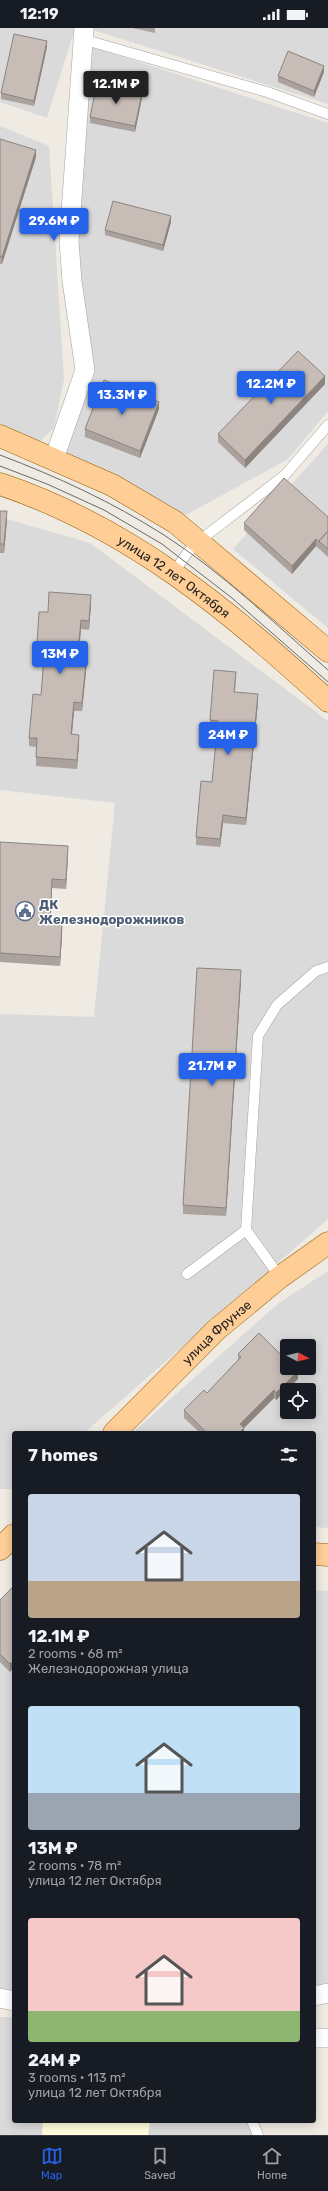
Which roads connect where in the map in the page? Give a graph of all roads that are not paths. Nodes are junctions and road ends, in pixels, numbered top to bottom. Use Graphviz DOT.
graph roads {
  1 [pos="83,33"];
  2 [pos="328,114"];
  3 [pos="328,426"];
  4 [pos="0,436"];
  5 [pos="54,459"];
  6 [pos="0,484"];
  7 [pos="200,541"];
  8 [pos="174,572"];
  9 [pos="328,651"];
  10 [pos="328,701"];
  11 [pos="328,967"];
  12 [pos="246,1230"];
  13 [pos="328,1243"];
  14 [pos="187,1274"];
  15 [pos="280,1277"];
  16 [pos="116,1431"];
  17 [pos="0,1530"];
  18 [pos="12,1531"];
  19 [pos="12,1537"];
  20 [pos="0,1549"];
  21 [pos="316,1554"];
  22 [pos="328,1555"];
  23 [pos="328,1993"];
  24 [pos="316,1996"];
  25 [pos="316,2038"];
  26 [pos="328,2038"];
  27 [pos="253,2123"];
  28 [pos="258,2135"];
  1 -- 2 [label="lane"];
  1 -- 5 [label="street"];
  3 -- 7 [label="lane"];
  4 -- 5 [label="main road"];
  5 -- 7 [label="main road"];
  6 -- 8 [label="main road, улица 12 лет Октября"];
  7 -- 8 [label="lane"];
  7 -- 9 [label="main road"];
  8 -- 10 [label="main road, улица 12 лет Октября"];
  11 -- 12 [label="lane"];
  12 -- 14 [label="lane"];
  12 -- 15 [label="lane"];
  13 -- 15 [label="main road, улица Фрунзе"];
  15 -- 16 [label="main road, улица Фрунзе"];
  17 -- 18 [label="main road"];
  19 -- 20 [label="main road"];
  21 -- 22 [label="main road"];
  23 -- 24 [label="street"];
  25 -- 26 [label="street"];
  27 -- 28 [label="lane"];
}
